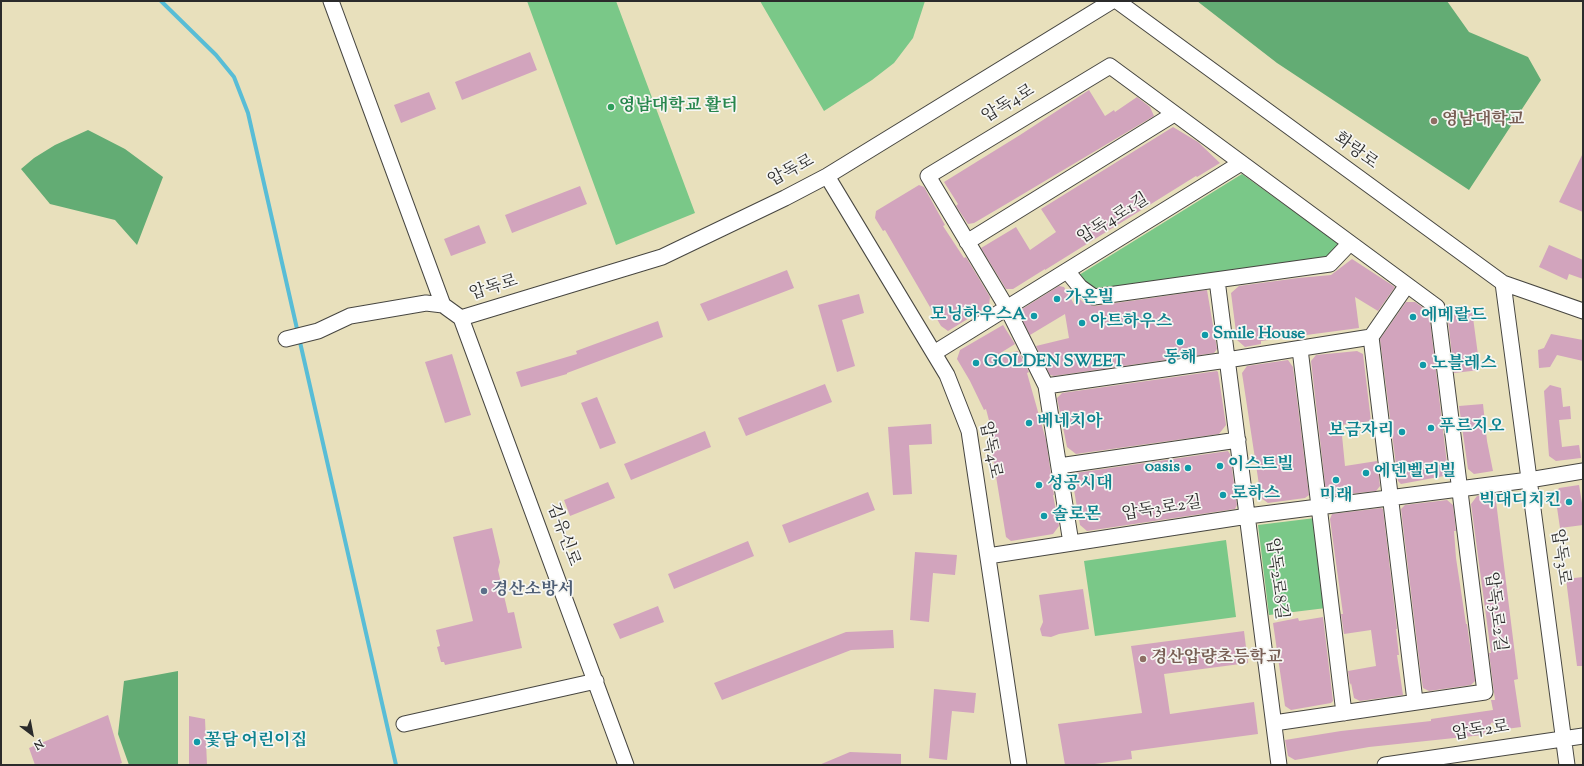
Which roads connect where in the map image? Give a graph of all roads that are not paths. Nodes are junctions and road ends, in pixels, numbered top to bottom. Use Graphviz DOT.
graph roads {
  1 [pos="331,1"];
  2 [pos="1112,1"];
  3 [pos="1117,1"];
  4 [pos="1174,114"];
  5 [pos="1241,163"];
  6 [pos="827,176"];
  7 [pos="967,242"];
  8 [pos="1350,243"];
  9 [pos="1067,271"];
  10 [pos="1217,280"];
  11 [pos="1503,283"];
  12 [pos="1407,285"];
  13 [pos="443,305"];
  14 [pos="1007,308"];
  15 [pos="1583,311"];
  16 [pos="461,318"];
  17 [pos="1371,338"];
  18 [pos="286,339"];
  19 [pos="1300,349"];
  20 [pos="934,353"];
  21 [pos="1227,360"];
  22 [pos="1046,386"];
  23 [pos="1238,440"];
  24 [pos="1059,466"];
  25 [pos="1583,471"];
  26 [pos="1529,480"];
  27 [pos="1459,488"];
  28 [pos="1390,497"];
  29 [pos="1318,507"];
  30 [pos="1248,516"];
  31 [pos="1071,543"];
  32 [pos="988,556"];
  33 [pos="596,681"];
  34 [pos="1415,702"];
  35 [pos="1344,713"];
  36 [pos="1274,723"];
  37 [pos="404,724"];
  38 [pos="1583,736"];
  39 [pos="1564,739"];
  40 [pos="626,765"];
  41 [pos="1019,765"];
  42 [pos="1279,765"];
  43 [pos="1385,765"];
  44 [pos="1567,765"];
  1 -- 13 [label="street"];
  2 -- 6 [label="street, 압독로"];
  3 -- 11 [label="street, 화랑로"];
  4 -- 5 [label="street"];
  4 -- 7 [label="street"];
  4 -- 7 [label="street, 압독4로"];
  5 -- 8 [label="street"];
  5 -- 9 [label="street, 압독4로1길"];
  6 -- 16 [label="street, 압독로"];
  6 -- 20 [label="street, 압독4로"];
  7 -- 14 [label="street"];
  8 -- 10 [label="street"];
  8 -- 12 [label="street"];
  9 -- 10 [label="street"];
  9 -- 14 [label="street, 압독4로1길"];
  10 -- 21 [label="street, 압독2로8길"];
  11 -- 15 [label="street, 화랑로"];
  11 -- 26 [label="street, 압독3로"];
  12 -- 17 [label="street"];
  12 -- 27 [label="street, 압독3로2길"];
  13 -- 16 [label="street"];
  13 -- 18 [label="street"];
  14 -- 20 [label="street, 압독4로1길"];
  14 -- 22 [label="street"];
  16 -- 33 [label="street, 김유신로"];
  17 -- 19 [label="street"];
  17 -- 28 [label="street"];
  19 -- 21 [label="street"];
  19 -- 29 [label="street"];
  20 -- 32 [label="street, 압독4로"];
  21 -- 22 [label="street"];
  21 -- 23 [label="street, 압독2로8길"];
  22 -- 24 [label="street"];
  23 -- 24 [label="street"];
  23 -- 30 [label="street, 압독2로8길"];
  24 -- 31 [label="street"];
  25 -- 26 [label="street, 압독3로2길"];
  26 -- 27 [label="street, 압독3로2길"];
  26 -- 39 [label="street, 압독3로"];
  27 -- 28 [label="street, 압독3로2길"];
  27 -- 34 [label="street, 압독3로2길"];
  28 -- 29 [label="street, 압독3로2길"];
  28 -- 34 [label="street"];
  29 -- 30 [label="street, 압독3로2길"];
  29 -- 35 [label="street"];
  30 -- 31 [label="street, 압독3로2길"];
  30 -- 36 [label="street, 압독2로8길"];
  31 -- 32 [label="street, 압독3로2길"];
  32 -- 41 [label="street, 압독4로"];
  33 -- 37 [label="street"];
  33 -- 40 [label="street, 김유신로"];
  34 -- 35 [label="street"];
  35 -- 36 [label="street"];
  36 -- 42 [label="street, 압독2로8길"];
  38 -- 39 [label="street, 압독2로"];
  39 -- 43 [label="street, 압독2로"];
  39 -- 44 [label="street, 압독3로"];
}
